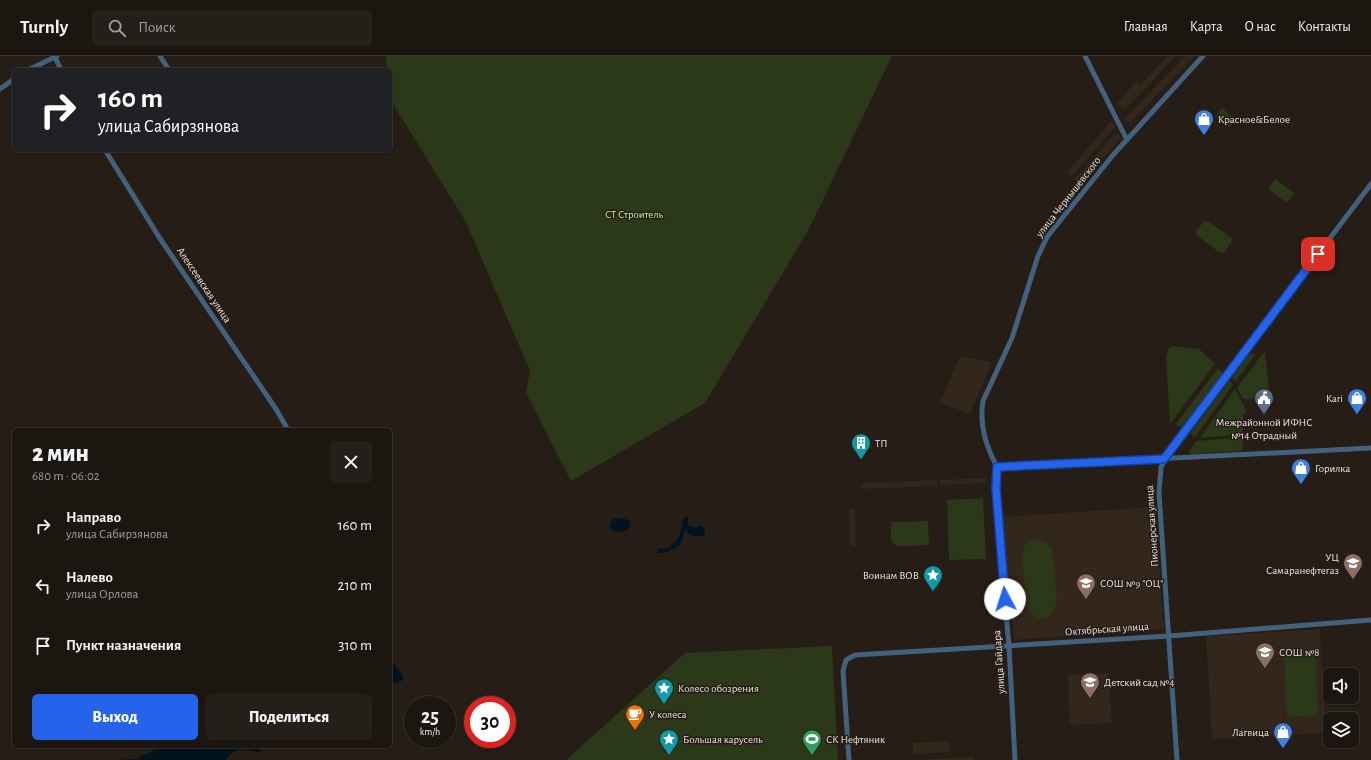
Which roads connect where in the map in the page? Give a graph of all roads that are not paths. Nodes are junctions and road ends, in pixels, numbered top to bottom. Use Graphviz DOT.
graph roads {
  1 [pos="56,56"];
  2 [pos="160,56"];
  3 [pos="1086,56"];
  4 [pos="1203,56"];
  5 [pos="32,68"];
  6 [pos="60,68"];
  7 [pos="167,68"];
  8 [pos="12,80"];
  9 [pos="0,89"];
  10 [pos="1127,140"];
  11 [pos="106,152"];
  12 [pos="1371,184"];
  13 [pos="287,428"];
  14 [pos="1371,448"];
  15 [pos="1164,459"];
  16 [pos="997,467"];
  17 [pos="1371,620"];
  18 [pos="1169,636"];
  19 [pos="1009,646"];
  20 [pos="849,760"];
  21 [pos="1015,760"];
  22 [pos="1177,760"];
  1 -- 5 [label="street"];
  1 -- 6 [label="street"];
  2 -- 7 [label="street"];
  3 -- 10 [label="street"];
  4 -- 10 [label="street, улица Чернышевского"];
  8 -- 9 [label="street"];
  10 -- 16 [label="street, улица Чернышевского"];
  11 -- 13 [label="street, Алексеевская улица"];
  12 -- 15 [label="street"];
  14 -- 15 [label="street"];
  15 -- 16 [label="street"];
  15 -- 18 [label="street, Пионерская улица"];
  16 -- 19 [label="street, улица Гайдара"];
  17 -- 18 [label="street, Октябрьская улица"];
  18 -- 19 [label="street, Октябрьская улица"];
  18 -- 22 [label="street, Пионерская улица"];
  19 -- 20 [label="street, Октябрьская улица"];
  19 -- 21 [label="street, улица Гайдара"];
}
